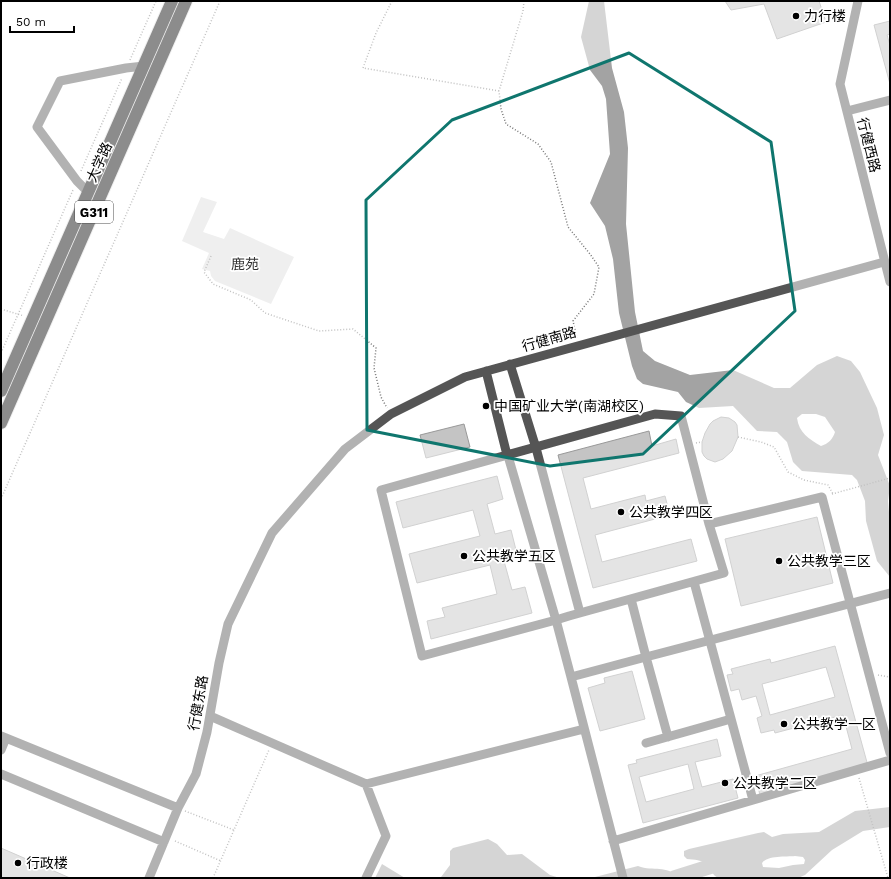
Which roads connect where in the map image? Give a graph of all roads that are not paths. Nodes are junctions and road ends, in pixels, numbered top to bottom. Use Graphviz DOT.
graph roads {
  1 [pos="172,1"];
  2 [pos="186,1"];
  3 [pos="858,1"];
  4 [pos="144,66"];
  5 [pos="890,100"];
  6 [pos="847,111"];
  7 [pos="88,192"];
  8 [pos="884,262"];
  9 [pos="890,282"];
  10 [pos="510,364"];
  11 [pos="486,371"];
  12 [pos="1,391"];
  13 [pos="1,422"];
  14 [pos="536,448"];
  15 [pos="508,456"];
  16 [pos="709,524"];
  17 [pos="272,533"];
  18 [pos="694,582"];
  19 [pos="888,593"];
  20 [pos="631,599"];
  21 [pos="850,603"];
  22 [pos="580,613"];
  23 [pos="556,620"];
  24 [pos="710,640"];
  25 [pos="646,657"];
  26 [pos="571,676"];
  27 [pos="210,716"];
  28 [pos="731,719"];
  29 [pos="584,729"];
  30 [pos="4,737"];
  31 [pos="668,737"];
  32 [pos="646,743"];
  33 [pos="1,750"];
  34 [pos="890,753"];
  35 [pos="890,760"];
  36 [pos="1,774"];
  37 [pos="366,784"];
  38 [pos="753,800"];
  39 [pos="178,808"];
  40 [pos="166,840"];
  41 [pos="614,841"];
  42 [pos="149,878"];
  43 [pos="366,878"];
  44 [pos="623,878"];
  1 -- 4 [label="highway, 大学路 / G311"];
  2 -- 13 [label="highway, 大学路 / G311"];
  3 -- 6 [label="street, 行健西路"];
  4 -- 7 [label="highway, 大学路 / G311"];
  4 -- 7 [label="street"];
  5 -- 6 [label="street"];
  6 -- 8 [label="street, 行健西路"];
  7 -- 12 [label="highway, 大学路 / G311"];
  8 -- 9 [label="street, 行健西路"];
  8 -- 10 [label="street, 行健南路"];
  10 -- 11 [label="street, 行健南路"];
  10 -- 14 [label="street"];
  11 -- 15 [label="street"];
  11 -- 17 [label="street, 行健南路"];
  14 -- 15 [label="street"];
  14 -- 16 [label="street"];
  14 -- 22 [label="street"];
  15 -- 23 [label="street"];
  15 -- 23 [label="street"];
  16 -- 18 [label="street"];
  16 -- 21 [label="street"];
  17 -- 27 [label="street, 行健东路"];
  18 -- 20 [label="street"];
  18 -- 24 [label="street"];
  19 -- 21 [label="street"];
  20 -- 22 [label="street"];
  20 -- 25 [label="street"];
  21 -- 24 [label="street"];
  21 -- 34 [label="street"];
  22 -- 23 [label="street"];
  23 -- 26 [label="street"];
  24 -- 25 [label="street"];
  24 -- 28 [label="street"];
  25 -- 26 [label="street"];
  25 -- 31 [label="street"];
  26 -- 29 [label="street"];
  27 -- 37 [label="street"];
  27 -- 39 [label="street, 行健东路"];
  28 -- 31 [label="street"];
  28 -- 38 [label="street"];
  29 -- 37 [label="street"];
  29 -- 41 [label="street"];
  30 -- 33 [label="street"];
  30 -- 39 [label="street"];
  31 -- 32 [label="street"];
  35 -- 38 [label="street"];
  36 -- 40 [label="street"];
  37 -- 43 [label="street"];
  38 -- 41 [label="street"];
  39 -- 40 [label="street, 行健东路"];
  40 -- 42 [label="street, 行健东路"];
  41 -- 44 [label="street"];
}
